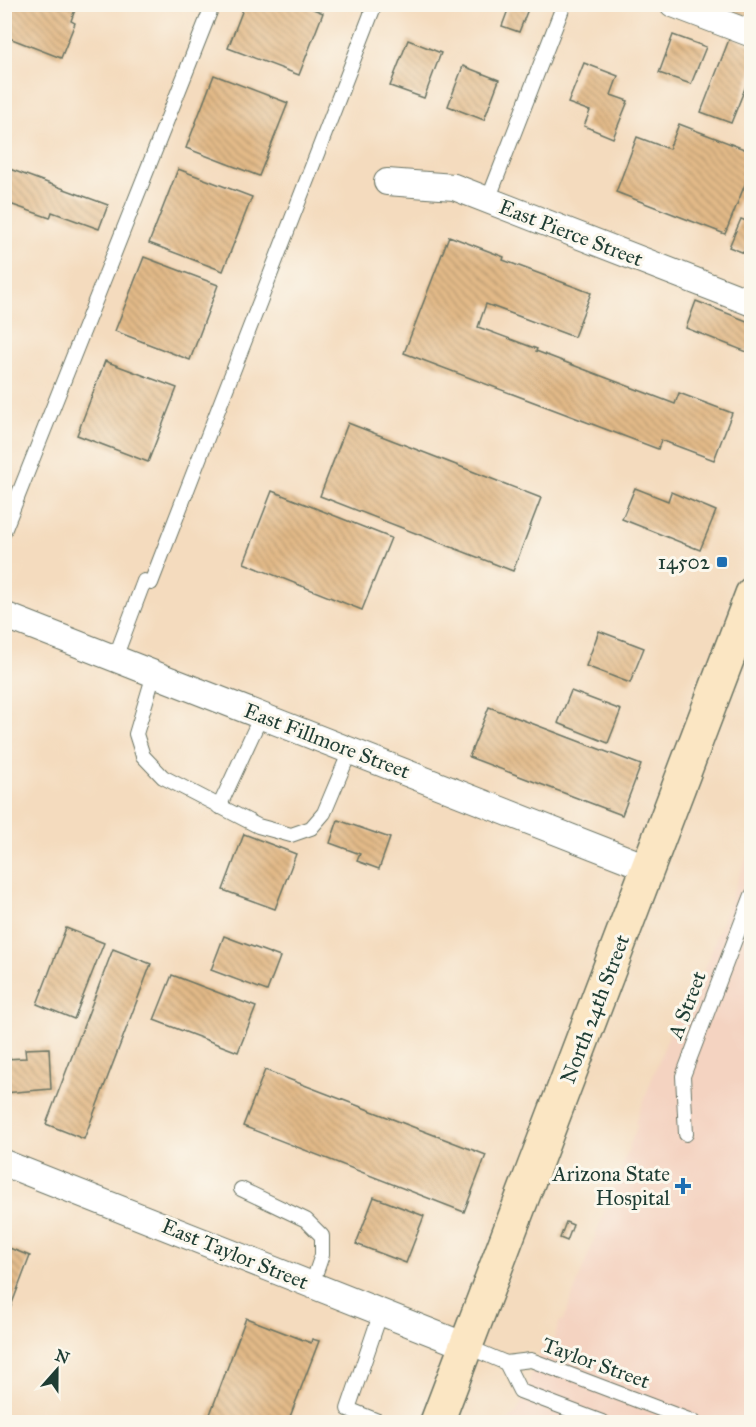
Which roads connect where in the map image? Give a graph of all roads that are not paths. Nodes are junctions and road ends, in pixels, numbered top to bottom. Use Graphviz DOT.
graph roads {
  1 [pos="213,4"];
  2 [pos="375,4"];
  3 [pos="564,4"];
  4 [pos="673,4"];
  5 [pos="752,34"];
  6 [pos="387,182"];
  7 [pos="488,200"];
  8 [pos="752,303"];
  9 [pos="4,531"];
  10 [pos="752,594"];
  11 [pos="4,615"];
  12 [pos="115,658"];
  13 [pos="154,674"];
  14 [pos="261,716"];
  15 [pos="350,751"];
  16 [pos="219,807"];
  17 [pos="649,868"];
  18 [pos="752,895"];
  19 [pos="686,1134"];
  20 [pos="4,1162"];
  21 [pos="241,1189"];
  22 [pos="312,1284"];
  23 [pos="381,1312"];
  24 [pos="466,1346"];
  25 [pos="506,1362"];
  26 [pos="581,1414"];
  27 [pos="346,1416"];
  28 [pos="380,1422"];
  29 [pos="437,1422"];
  30 [pos="594,1422"];
  31 [pos="602,1422"];
  32 [pos="694,1422"];
  1 -- 9 [label="lane"];
  2 -- 12 [label="lane"];
  3 -- 7 [label="lane"];
  4 -- 5 [label="street"];
  6 -- 7 [label="street, East Pierce Street"];
  7 -- 8 [label="street, East Pierce Street"];
  10 -- 17 [label="main road, North 24th Street"];
  11 -- 12 [label="street, East Fillmore Street"];
  12 -- 13 [label="street, East Fillmore Street"];
  13 -- 14 [label="street, East Fillmore Street"];
  13 -- 16 [label="lane"];
  14 -- 15 [label="street, East Fillmore Street"];
  14 -- 16 [label="lane"];
  15 -- 16 [label="lane"];
  15 -- 17 [label="street, East Fillmore Street"];
  17 -- 24 [label="main road, North 24th Street"];
  18 -- 19 [label="lane, A Street"];
  20 -- 22 [label="street, East Taylor Street"];
  21 -- 22 [label="lane"];
  22 -- 23 [label="street, East Taylor Street"];
  23 -- 24 [label="street, East Taylor Street"];
  23 -- 27 [label="lane"];
  24 -- 25 [label="lane"];
  24 -- 29 [label="main road, North 24th Street"];
  25 -- 26 [label="lane"];
  25 -- 32 [label="lane, Taylor Street"];
  26 -- 30 [label="lane"];
  26 -- 31 [label="lane"];
  27 -- 28 [label="lane"];
}
